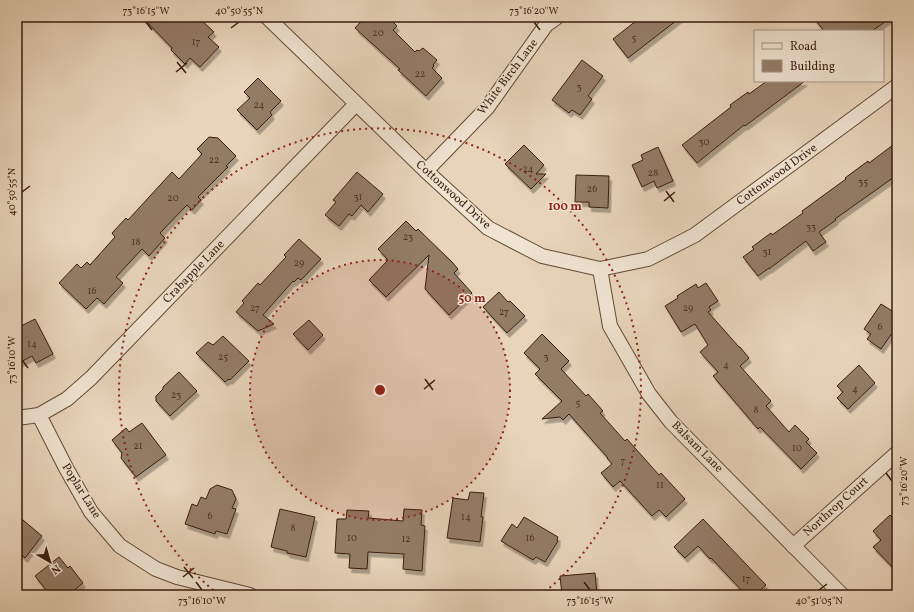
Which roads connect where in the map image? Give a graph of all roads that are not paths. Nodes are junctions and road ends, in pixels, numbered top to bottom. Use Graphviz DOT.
graph roads {
  1 [pos="267,17"];
  2 [pos="557,17"];
  3 [pos="897,86"];
  4 [pos="356,104"];
  5 [pos="426,171"];
  6 [pos="600,270"];
  7 [pos="39,415"];
  8 [pos="17,418"];
  9 [pos="897,452"];
  10 [pos="793,546"];
  11 [pos="250,595"];
  12 [pos="842,595"];
  1 -- 4 [label="street, Cottonwood Drive"];
  2 -- 5 [label="street, White Birch Lane"];
  3 -- 6 [label="street, Cottonwood Drive"];
  4 -- 5 [label="street, Cottonwood Drive"];
  4 -- 7 [label="street, Crabapple Lane"];
  5 -- 6 [label="street, Cottonwood Drive"];
  6 -- 10 [label="street, Balsam Lane"];
  7 -- 8 [label="street, Crabapple Lane"];
  7 -- 11 [label="street, Poplar Lane"];
  9 -- 10 [label="street, Northrop Court"];
  10 -- 12 [label="street, Balsam Lane"];
}
